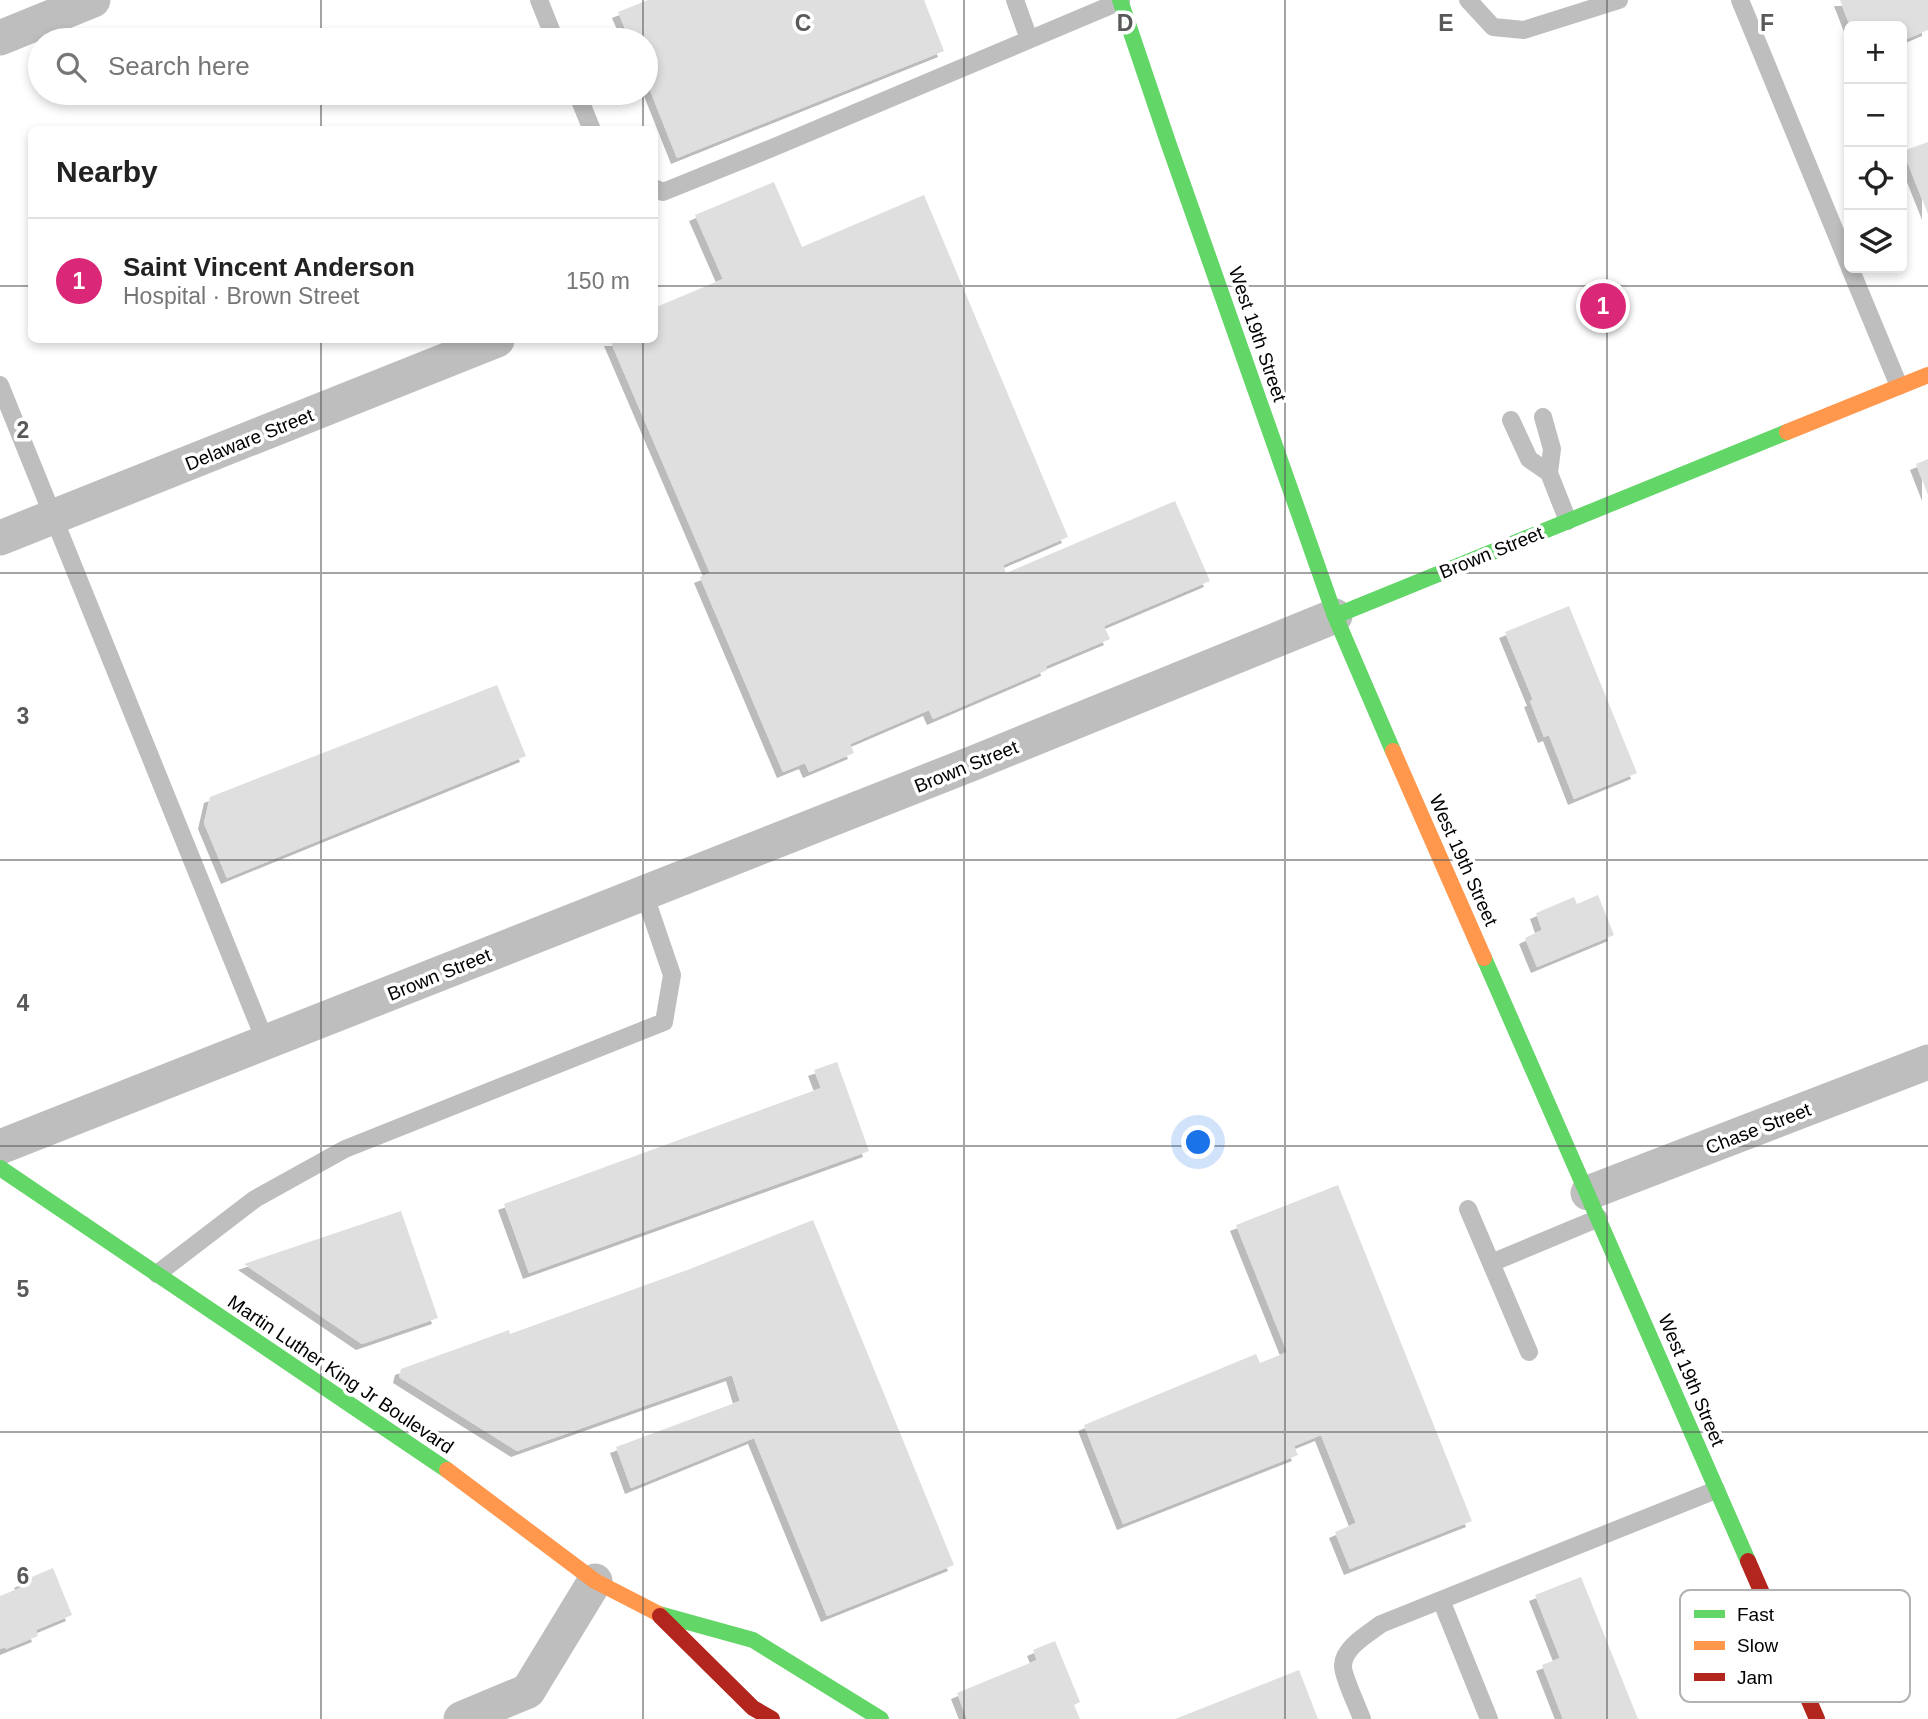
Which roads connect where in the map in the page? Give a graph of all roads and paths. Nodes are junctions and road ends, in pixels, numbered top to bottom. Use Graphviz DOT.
graph roads {
  1 [pos="93,0"];
  2 [pos="539,0"];
  3 [pos="1015,0"];
  4 [pos="1121,0"];
  5 [pos="1468,0"];
  6 [pos="1619,0"];
  7 [pos="1740,0"];
  8 [pos="550,28"];
  9 [pos="0,38"];
  10 [pos="1030,40"];
  11 [pos="582,105"];
  12 [pos="590,126"];
  13 [pos="658,190"];
  14 [pos="1844,251"];
  15 [pos="1853,273"];
  16 [pos="490,343"];
  17 [pos="1928,375"];
  18 [pos="0,385"];
  19 [pos="1899,386"];
  20 [pos="1543,417"];
  21 [pos="1511,420"];
  22 [pos="1549,473"];
  23 [pos="54,517"];
  24 [pos="1568,521"];
  25 [pos="0,538"];
  26 [pos="1335,616"];
  27 [pos="644,893"];
  28 [pos="266,1042"];
  29 [pos="1928,1062"];
  30 [pos="0,1147"];
  31 [pos="0,1168"];
  32 [pos="1594,1205"];
  33 [pos="1468,1209"];
  34 [pos="1491,1263"];
  35 [pos="157,1274"];
  36 [pos="1529,1352"];
  37 [pos="1716,1490"];
  38 [pos="595,1581"];
  39 [pos="1760,1590"];
  40 [pos="1441,1600"];
  41 [pos="658,1614"];
  42 [pos="1810,1702"];
  43 [pos="534,1705"];
  44 [pos="461,1719"];
  45 [pos="772,1719"];
  46 [pos="881,1719"];
  47 [pos="1362,1719"];
  48 [pos="1489,1719"];
  49 [pos="1817,1719"];
  1 -- 9 [label="street"];
  2 -- 8 [label="lane"];
  3 -- 10 [label="lane"];
  4 -- 10 [label="lane"];
  4 -- 26 [label="street, West 19th Street"];
  5 -- 6 [label="lane"];
  7 -- 14 [label="lane"];
  10 -- 13 [label="lane"];
  11 -- 12 [label="lane"];
  15 -- 19 [label="lane"];
  16 -- 23 [label="street, Delaware Street"];
  17 -- 19 [label="street, Brown Street"];
  18 -- 23 [label="lane"];
  19 -- 24 [label="street, Brown Street"];
  20 -- 22 [label="lane"];
  21 -- 22 [label="lane"];
  22 -- 24 [label="lane"];
  23 -- 25 [label="street, Delaware Street"];
  23 -- 28 [label="lane"];
  24 -- 26 [label="street, Brown Street"];
  26 -- 27 [label="street, Brown Street"];
  26 -- 32 [label="street, West 19th Street"];
  27 -- 28 [label="street, Brown Street"];
  27 -- 35 [label="lane"];
  28 -- 30 [label="street, Brown Street"];
  29 -- 32 [label="street, Chase Street"];
  31 -- 35 [label="street, Martin Luther King Jr Boulevard"];
  32 -- 34 [label="lane"];
  32 -- 37 [label="street, West 19th Street"];
  33 -- 34 [label="lane"];
  34 -- 36 [label="lane"];
  35 -- 38 [label="street, Martin Luther King Jr Boulevard"];
  37 -- 39 [label="street, West 19th Street"];
  37 -- 40 [label="lane"];
  38 -- 41 [label="street, Martin Luther King Jr Boulevard"];
  38 -- 43 [label="street"];
  40 -- 47 [label="lane"];
  40 -- 48 [label="lane"];
  41 -- 45 [label="street, Martin Luther King Jr Boulevard"];
  41 -- 46 [label="street, Martin Luther King Jr Boulevard"];
  42 -- 49 [label="street, West 19th Street"];
  43 -- 44 [label="street"];
}
